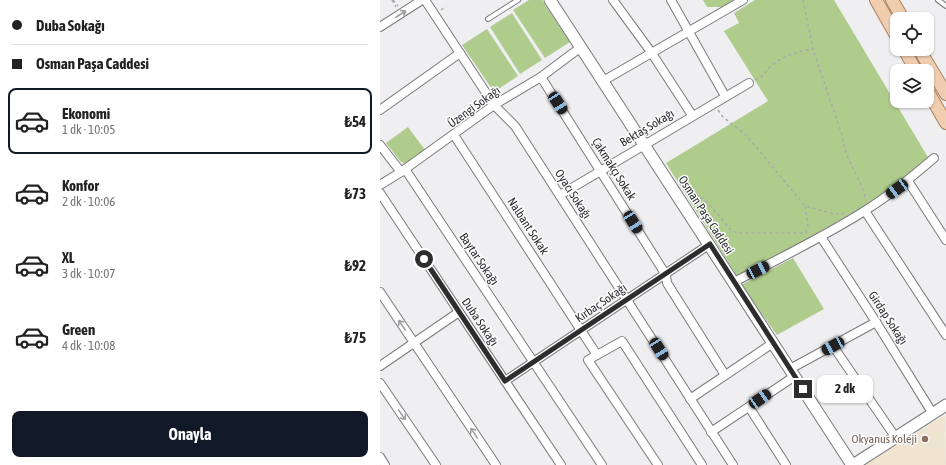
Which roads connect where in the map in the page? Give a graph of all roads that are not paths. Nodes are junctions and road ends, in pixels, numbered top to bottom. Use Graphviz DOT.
graph roads {
  1 [pos="423,0"];
  2 [pos="518,0"];
  3 [pos="550,0"];
  4 [pos="613,0"];
  5 [pos="671,0"];
  6 [pos="743,0"];
  7 [pos="876,0"];
  8 [pos="892,0"];
  9 [pos="938,0"];
  10 [pos="946,6"];
  11 [pos="899,12"];
  12 [pos="488,19"];
  13 [pos="890,25"];
  14 [pos="380,27"];
  15 [pos="688,31"];
  16 [pos="582,48"];
  17 [pos="652,52"];
  18 [pos="460,53"];
  19 [pos="924,56"];
  20 [pos="540,77"];
  21 [pos="603,81"];
  22 [pos="748,83"];
  23 [pos="946,94"];
  24 [pos="725,96"];
  25 [pos="934,102"];
  26 [pos="494,105"];
  27 [pos="380,110"];
  28 [pos="692,115"];
  29 [pos="946,123"];
  30 [pos="454,135"];
  31 [pos="644,144"];
  32 [pos="380,145"];
  33 [pos="934,158"];
  34 [pos="601,170"];
  35 [pos="403,171"];
  36 [pos="908,181"];
  37 [pos="380,185"];
  38 [pos="380,193"];
  39 [pos="560,195"];
  40 [pos="865,211"];
  41 [pos="821,237"];
  42 [pos="946,240"];
  43 [pos="710,244"];
  44 [pos="666,274"];
  45 [pos="734,282"];
  46 [pos="380,292"];
  47 [pos="627,300"];
  48 [pos="459,312"];
  49 [pos="876,322"];
  50 [pos="581,330"];
  51 [pos="946,335"];
  52 [pos="773,342"];
  53 [pos="414,343"];
  54 [pos="833,346"];
  55 [pos="597,355"];
  56 [pos="534,363"];
  57 [pos="380,366"];
  58 [pos="792,373"];
  59 [pos="725,375"];
  60 [pos="505,381"];
  61 [pos="380,383"];
  62 [pos="690,399"];
  63 [pos="946,405"];
  64 [pos="749,407"];
  65 [pos="933,414"];
  66 [pos="711,432"];
  67 [pos="896,438"];
  68 [pos="380,457"];
  69 [pos="434,463"];
  70 [pos="385,465"];
  71 [pos="425,465"];
  72 [pos="496,465"];
  73 [pos="561,465"];
  74 [pos="602,465"];
  75 [pos="658,465"];
  76 [pos="702,465"];
  77 [pos="733,465"];
  78 [pos="786,465"];
  79 [pos="852,465"];
  14 -- 1 [label="street, one-way"];
  1 -- 18 [label="street, Oyacı Sokağı"];
  2 -- 12 [label="lane"];
  3 -- 16 [label="main road, Osman Paşa Caddesi"];
  4 -- 17 [label="street"];
  5 -- 15 [label="street"];
  6 -- 15 [label="street"];
  7 -- 13 [label="main road"];
  8 -- 11 [label="main road"];
  9 -- 10 [label="lane"];
  15 -- 17 [label="street"];
  15 -- 24 [label="street"];
  16 -- 20 [label="street, Üzengi Sokağı"];
  16 -- 21 [label="main road, Osman Paşa Caddesi"];
  17 -- 21 [label="street"];
  17 -- 28 [label="street"];
  18 -- 26 [label="street, Oyacı Sokağı"];
  18 -- 27 [label="street"];
  19 -- 23 [label="main road"];
  20 -- 26 [label="street, Üzengi Sokağı"];
  20 -- 34 [label="street, Çakmakçı Sokak"];
  21 -- 31 [label="main road, Osman Paşa Caddesi"];
  22 -- 24 [label="street, Bektaş Sokağı"];
  24 -- 28 [label="street, Bektaş Sokağı"];
  25 -- 29 [label="main road"];
  26 -- 30 [label="street, Üzengi Sokağı"];
  26 -- 39 [label="street, Oyacı Sokağı"];
  28 -- 31 [label="street, Bektaş Sokağı"];
  30 -- 35 [label="street, Üzengi Sokağı"];
  30 -- 50 [label="street, Nalbant Sokak"];
  31 -- 34 [label="street, Bektaş Sokağı"];
  31 -- 43 [label="main road, Osman Paşa Caddesi"];
  32 -- 35 [label="street, Baytar Sokağı"];
  33 -- 36 [label="street"];
  34 -- 39 [label="street, Bektaş Sokağı"];
  34 -- 44 [label="street, Çakmakçı Sokak"];
  35 -- 37 [label="street, Üzengi Sokağı"];
  35 -- 56 [label="street, Baytar Sokağı"];
  36 -- 40 [label="street"];
  36 -- 42 [label="street"];
  38 -- 48 [label="street, Duba Sokağı"];
  39 -- 47 [label="street, Oyacı Sokağı"];
  40 -- 41 [label="street"];
  40 -- 51 [label="street"];
  41 -- 45 [label="street"];
  41 -- 49 [label="street, Girdap Sokağı"];
  43 -- 44 [label="street, Kırbaç Sokağı"];
  43 -- 45 [label="main road, Osman Paşa Caddesi"];
  44 -- 47 [label="street, Kırbaç Sokağı"];
  44 -- 59 [label="street, Çakmakçı Sokak"];
  45 -- 52 [label="main road, Osman Paşa Caddesi"];
  53 -- 46 [label="street, one-way"];
  47 -- 50 [label="street, Kırbaç Sokağı"];
  47 -- 62 [label="street, Oyacı Sokağı"];
  48 -- 53 [label="street"];
  48 -- 60 [label="street, Duba Sokağı"];
  49 -- 54 [label="street"];
  49 -- 65 [label="street, Girdap Sokağı"];
  50 -- 55 [label="street, Nalbant Sokak"];
  50 -- 56 [label="street, Kırbaç Sokağı"];
  52 -- 58 [label="main road, Osman Paşa Caddesi"];
  52 -- 59 [label="street"];
  53 -- 57 [label="street"];
  72 -- 53 [label="street, one-way"];
  54 -- 58 [label="street"];
  54 -- 67 [label="street"];
  55 -- 75 [label="street"];
  55 -- 76 [label="street"];
  56 -- 60 [label="street, Kırbaç Sokağı"];
  56 -- 74 [label="street, Baytar Sokağı"];
  58 -- 64 [label="street"];
  58 -- 79 [label="main road, Osman Paşa Caddesi"];
  59 -- 62 [label="street"];
  60 -- 73 [label="street, Duba Sokağı"];
  61 -- 69 [label="street, one-way"];
  62 -- 66 [label="street, Oyacı Sokağı"];
  63 -- 65 [label="main road"];
  64 -- 66 [label="street"];
  64 -- 78 [label="street"];
  65 -- 67 [label="main road"];
  66 -- 77 [label="street, Oyacı Sokağı"];
  67 -- 79 [label="main road"];
  68 -- 70 [label="street"];
  69 -- 71 [label="street"];
}
